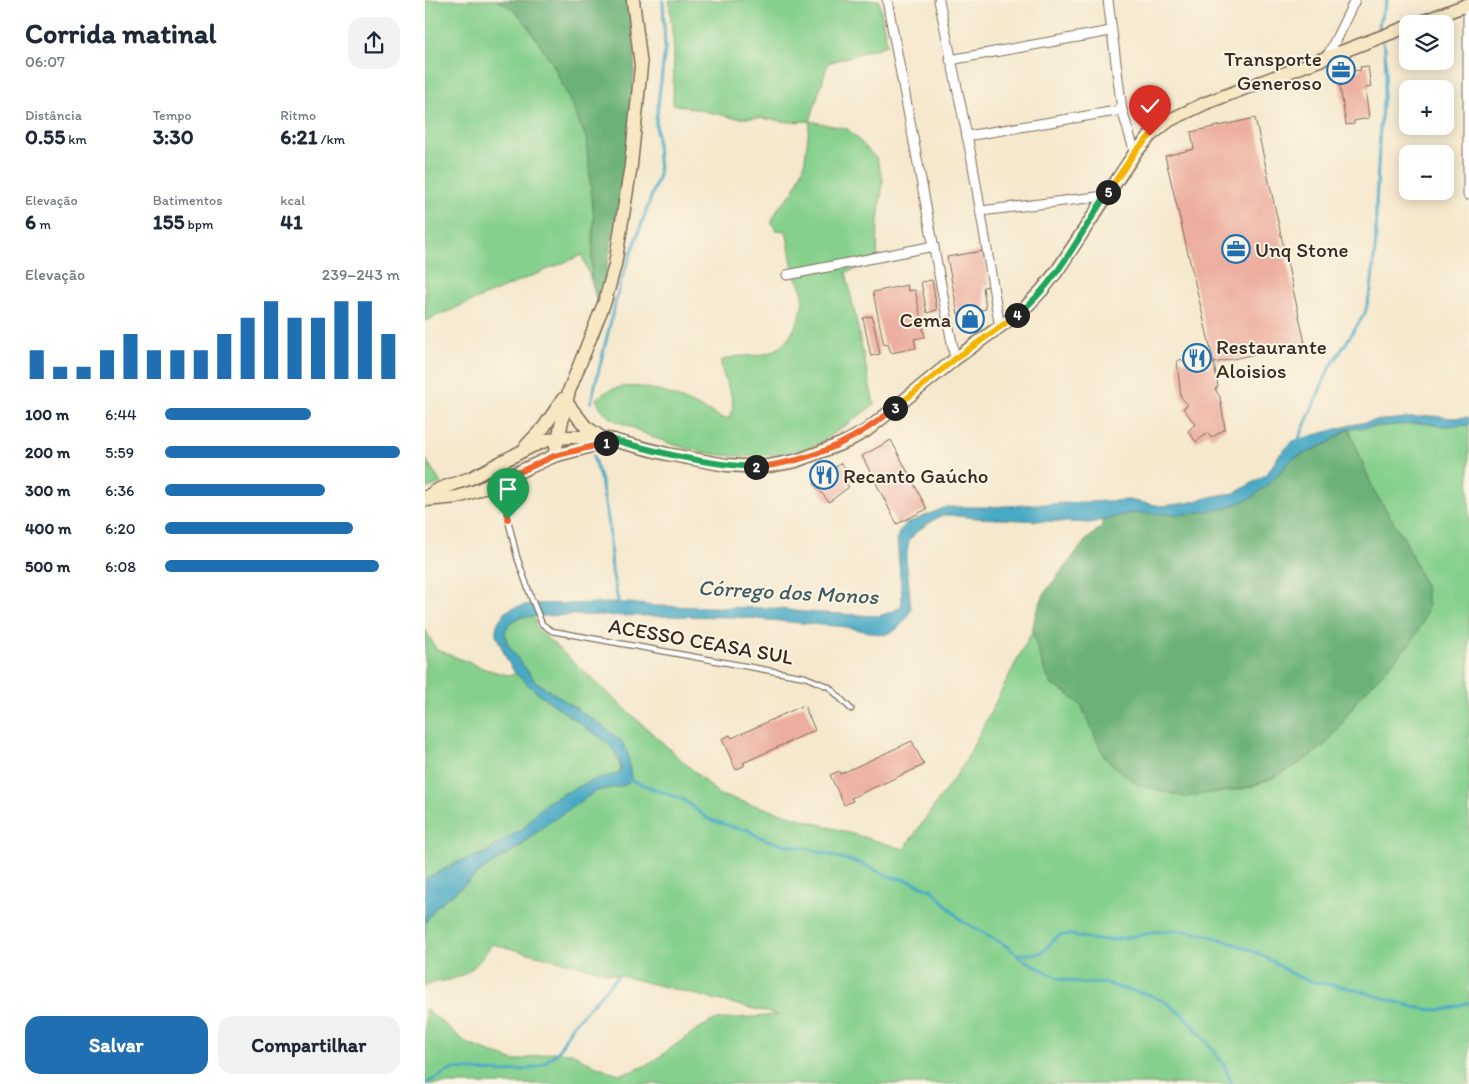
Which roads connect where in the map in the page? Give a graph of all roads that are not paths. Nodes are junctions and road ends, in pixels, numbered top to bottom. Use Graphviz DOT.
graph roads {
  1 [pos="633,0"];
  2 [pos="887,0"];
  3 [pos="939,0"];
  4 [pos="1108,0"];
  5 [pos="1355,0"];
  6 [pos="1469,4"];
  7 [pos="1440,15"];
  8 [pos="1399,30"];
  9 [pos="1111,31"];
  10 [pos="1327,57"];
  11 [pos="950,60"];
  12 [pos="1122,110"];
  13 [pos="967,136"];
  14 [pos="1135,152"];
  15 [pos="1105,196"];
  16 [pos="1468,196"];
  17 [pos="981,210"];
  18 [pos="934,246"];
  19 [pos="787,275"];
  20 [pos="1000,328"];
  21 [pos="955,359"];
  22 [pos="567,397"];
  23 [pos="601,437"];
  24 [pos="557,438"];
  25 [pos="614,440"];
  26 [pos="517,453"];
  27 [pos="554,456"];
  28 [pos="495,465"];
  29 [pos="498,482"];
  30 [pos="425,499"];
  31 [pos="851,709"];
  1 -- 22 [label="main road"];
  2 -- 18 [label="street"];
  3 -- 11 [label="street"];
  4 -- 9 [label="street"];
  5 -- 10 [label="street"];
  6 -- 7 [label="main road"];
  6 -- 16 [label="street"];
  8 -- 10 [label="main road"];
  9 -- 11 [label="street"];
  9 -- 12 [label="street"];
  10 -- 14 [label="main road"];
  11 -- 13 [label="street"];
  12 -- 13 [label="street"];
  12 -- 14 [label="street"];
  13 -- 17 [label="street"];
  14 -- 15 [label="main road"];
  15 -- 17 [label="street"];
  15 -- 20 [label="main road"];
  17 -- 20 [label="street"];
  18 -- 19 [label="street"];
  18 -- 21 [label="street"];
  20 -- 21 [label="main road"];
  21 -- 25 [label="main road"];
  22 -- 23 [label="main road"];
  22 -- 24 [label="main road"];
  22 -- 26 [label="main road"];
  23 -- 24 [label="main road"];
  23 -- 25 [label="main road"];
  24 -- 26 [label="main road"];
  24 -- 27 [label="main road"];
  25 -- 27 [label="main road"];
  26 -- 28 [label="main road"];
  27 -- 29 [label="main road"];
  28 -- 29 [label="lane"];
  28 -- 30 [label="main road"];
  29 -- 30 [label="main road"];
  29 -- 31 [label="lane, ACESSO CEASA SUL"];
}
